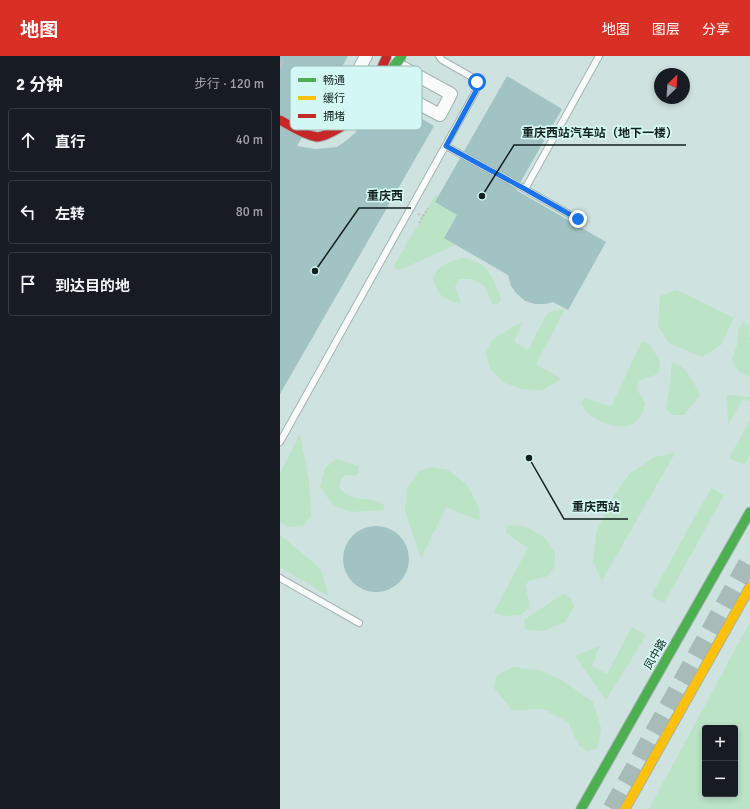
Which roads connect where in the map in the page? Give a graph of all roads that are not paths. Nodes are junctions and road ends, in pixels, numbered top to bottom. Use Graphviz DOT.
graph roads {
  1 [pos="366,56"];
  2 [pos="388,56"];
  3 [pos="394,56"];
  4 [pos="402,56"];
  5 [pos="439,56"];
  6 [pos="599,56"];
  7 [pos="361,66"];
  8 [pos="383,66"];
  9 [pos="394,66"];
  10 [pos="400,66"];
  11 [pos="422,78"];
  12 [pos="422,105"];
  13 [pos="280,120"];
  14 [pos="290,126"];
  15 [pos="298,130"];
  16 [pos="338,130"];
  17 [pos="446,146"];
  18 [pos="525,189"];
  19 [pos="578,219"];
  20 [pos="280,442"];
  21 [pos="750,512"];
  22 [pos="280,578"];
  23 [pos="750,587"];
  24 [pos="360,623"];
  25 [pos="581,809"];
  26 [pos="625,809"];
  1 -- 7 [label="street"];
  2 -- 8 [label="main road, bridge"];
  3 -- 10 [label="street"];
  4 -- 9 [label="main road, bridge"];
  5 -- 17 [label="lane"];
  6 -- 18 [label="lane"];
  11 -- 12 [label="street"];
  13 -- 14 [label="main road, bridge"];
  15 -- 16 [label="main road, bridge"];
  17 -- 18 [label="lane"];
  17 -- 20 [label="lane"];
  18 -- 19 [label="lane"];
  21 -- 25 [label="main road, 凤中路"];
  22 -- 24 [label="lane"];
  23 -- 26 [label="main road"];
}
